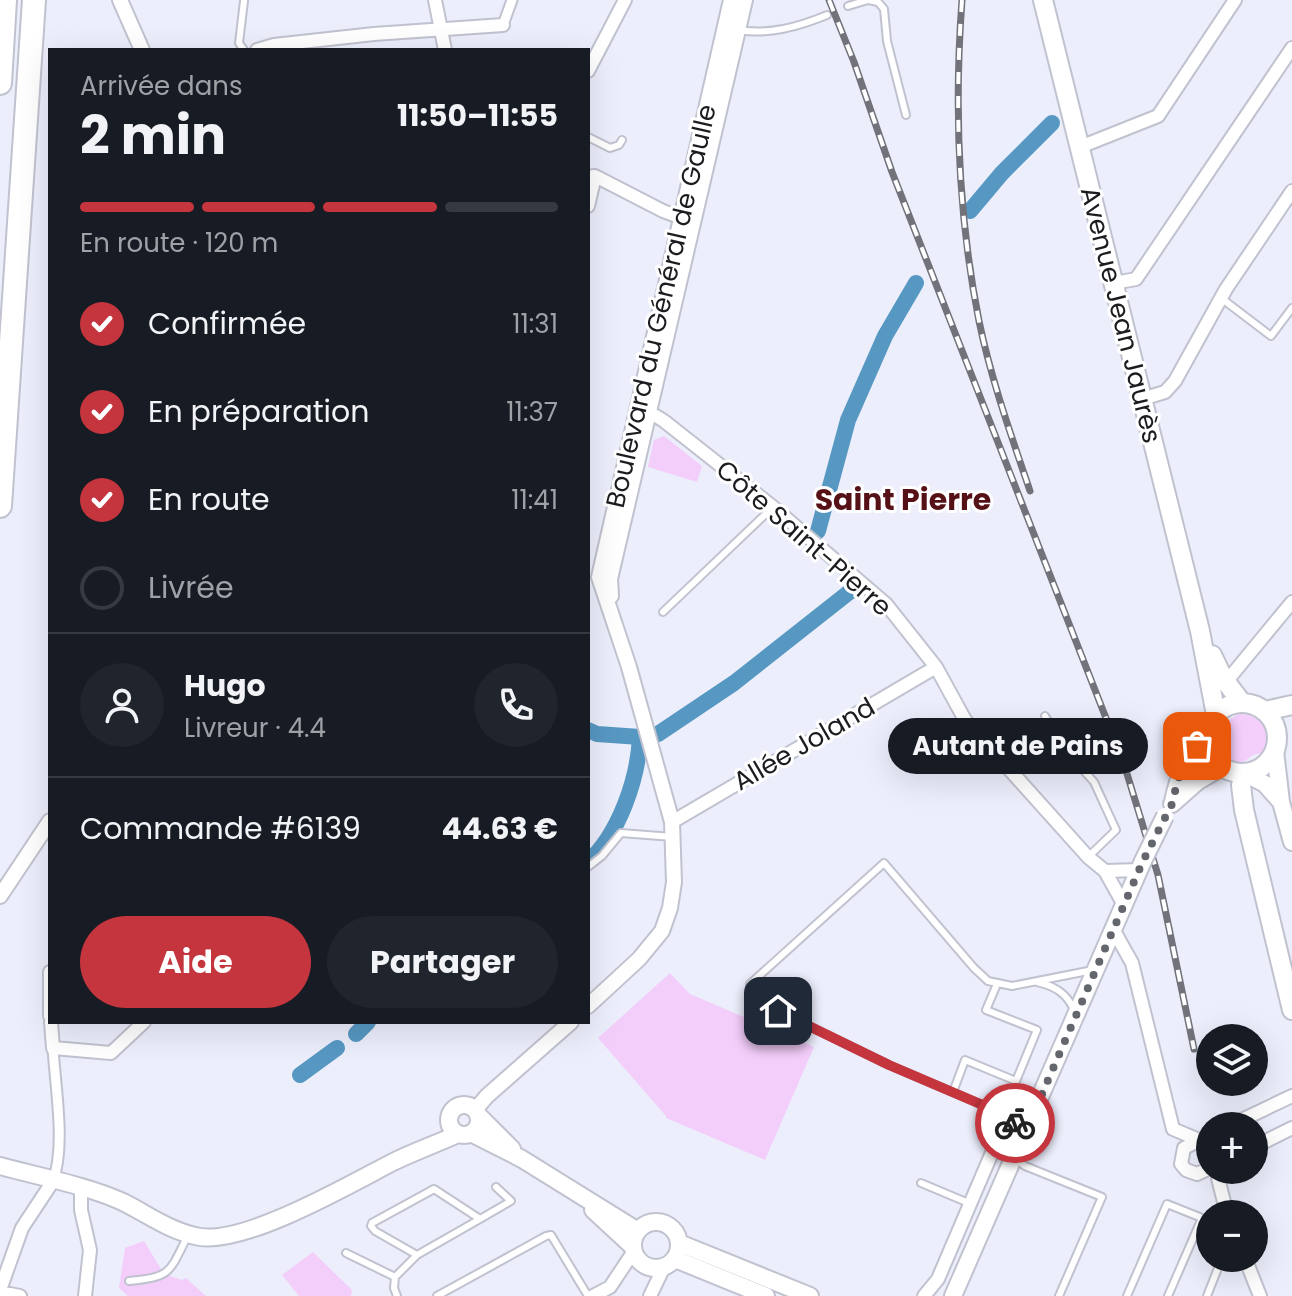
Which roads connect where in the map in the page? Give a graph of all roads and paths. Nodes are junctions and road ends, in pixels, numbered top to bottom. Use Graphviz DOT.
graph roads {
  1 [pos="5,0"];
  2 [pos="34,0"];
  3 [pos="120,0"];
  4 [pos="435,0"];
  5 [pos="512,0"];
  6 [pos="625,0"];
  7 [pos="731,0"];
  8 [pos="745,0"];
  9 [pos="1043,0"];
  10 [pos="1235,0"];
  11 [pos="244,1"];
  12 [pos="848,6"];
  13 [pos="827,15"];
  14 [pos="503,25"];
  15 [pos="738,30"];
  16 [pos="439,31"];
  17 [pos="367,35"];
  18 [pos="242,46"];
  19 [pos="141,48"];
  20 [pos="264,48"];
  21 [pos="369,48"];
  22 [pos="444,48"];
  23 [pos="1292,48"];
  24 [pos="590,67"];
  25 [pos="0,83"];
  26 [pos="906,115"];
  27 [pos="590,138"];
  28 [pos="622,140"];
  29 [pos="1080,147"];
  30 [pos="591,177"];
  31 [pos="1292,191"];
  32 [pos="687,220"];
  33 [pos="1114,283"];
  34 [pos="1221,298"];
  35 [pos="1292,308"];
  36 [pos="1142,399"];
  37 [pos="643,412"];
  38 [pos="0,506"];
  39 [pos="773,507"];
  40 [pos="599,576"];
  41 [pos="1292,602"];
  42 [pos="663,612"];
  43 [pos="1200,631"];
  44 [pos="936,667"];
  45 [pos="1226,682"];
  46 [pos="1242,703"];
  47 [pos="1292,705"];
  48 [pos="1265,711"];
  49 [pos="1216,715"];
  50 [pos="1045,716"];
  51 [pos="1207,735"];
  52 [pos="1281,738"];
  53 [pos="1222,767"];
  54 [pos="1244,773"];
  55 [pos="1281,802"];
  56 [pos="1169,809"];
  57 [pos="48,824"];
  58 [pos="673,830"];
  59 [pos="1292,842"];
  60 [pos="1088,857"];
  61 [pos="590,865"];
  62 [pos="1105,871"];
  63 [pos="1137,875"];
  64 [pos="0,896"];
  65 [pos="1124,905"];
  66 [pos="1113,929"];
  67 [pos="1095,969"];
  68 [pos="1033,982"];
  69 [pos="997,984"];
  70 [pos="590,1004"];
  71 [pos="1292,1010"];
  72 [pos="1076,1014"];
  73 [pos="51,1024"];
  74 [pos="142,1024"];
  75 [pos="569,1024"];
  76 [pos="53,1048"];
  77 [pos="953,1092"];
  78 [pos="1292,1096"];
  79 [pos="1258,1112"];
  80 [pos="477,1113"];
  81 [pos="1025,1124"];
  82 [pos="1292,1128"];
  83 [pos="460,1130"];
  84 [pos="1196,1135"];
  85 [pos="1268,1140"];
  86 [pos="1196,1142"];
  87 [pos="1013,1158"];
  88 [pos="522,1159"];
  89 [pos="0,1166"];
  90 [pos="1196,1174"];
  91 [pos="53,1181"];
  92 [pos="921,1183"];
  93 [pos="496,1187"];
  94 [pos="81,1189"];
  95 [pos="971,1204"];
  96 [pos="480,1219"];
  97 [pos="189,1234"];
  98 [pos="635,1243"];
  99 [pos="346,1253"];
  100 [pos="417,1255"];
  101 [pos="673,1256"];
  102 [pos="1216,1272"];
  103 [pos="1251,1272"];
  104 [pos="395,1277"];
  105 [pos="938,1279"];
  106 [pos="129,1281"];
  107 [pos="610,1287"];
  108 [pos="0,1291"];
  109 [pos="20,1296"];
  110 [pos="85,1296"];
  111 [pos="397,1296"];
  112 [pos="437,1296"];
  113 [pos="591,1296"];
  114 [pos="622,1296"];
  115 [pos="650,1296"];
  116 [pos="766,1296"];
  117 [pos="810,1296"];
  118 [pos="924,1296"];
  119 [pos="932,1296"];
  120 [pos="953,1296"];
  121 [pos="1059,1296"];
  122 [pos="1127,1296"];
  123 [pos="1168,1296"];
  124 [pos="1207,1296"];
  125 [pos="1260,1296"];
  1 -- 25 [label="highway"];
  2 -- 38 [label="highway"];
  3 -- 19 [label="street"];
  4 -- 16 [label="street"];
  5 -- 14 [label="street"];
  6 -- 24 [label="street"];
  7 -- 32 [label="street, Boulevard du Général de Gaulle"];
  8 -- 15 [label="street, Boulevard du Général de Gaulle"];
  9 -- 29 [label="main road, Avenue Jean Jaurès"];
  10 -- 29 [label="street"];
  11 -- 18 [label="lane"];
  12 -- 26 [label="lane"];
  13 -- 15 [label="lane"];
  14 -- 16 [label="street"];
  15 -- 32 [label="street, Boulevard du Général de Gaulle"];
  16 -- 17 [label="street"];
  16 -- 22 [label="street"];
  17 -- 20 [label="street"];
  17 -- 21 [label="street"];
  23 -- 33 [label="street"];
  27 -- 28 [label="lane"];
  29 -- 33 [label="main road, Avenue Jean Jaurès"];
  30 -- 32 [label="street"];
  31 -- 34 [label="street"];
  32 -- 37 [label="street, Boulevard du Général de Gaulle"];
  33 -- 36 [label="main road, Avenue Jean Jaurès"];
  34 -- 35 [label="lane"];
  34 -- 36 [label="street"];
  36 -- 43 [label="main road, Avenue Jean Jaurès"];
  37 -- 39 [label="street, Côte Saint-Pierre"];
  37 -- 40 [label="street, Boulevard du Général de Gaulle"];
  39 -- 42 [label="lane"];
  39 -- 44 [label="street, Côte Saint-Pierre"];
  40 -- 58 [label="street, Boulevard du Général de Gaulle"];
  41 -- 45 [label="street"];
  43 -- 45 [label="main road, Avenue Jean Jaurès"];
  43 -- 49 [label="main road, Avenue Jean Jaurès"];
  44 -- 58 [label="street, Allée Joland"];
  44 -- 60 [label="street, Côte Saint-Pierre"];
  45 -- 46 [label="main road, Avenue Jean Jaurès"];
  46 -- 48 [label="main road"];
  46 -- 49 [label="main road"];
  47 -- 48 [label="main road"];
  48 -- 52 [label="main road"];
  49 -- 51 [label="main road"];
  50 -- 60 [label="lane"];
  51 -- 53 [label="main road"];
  51 -- 56 [label="main road"];
  52 -- 54 [label="main road"];
  52 -- 55 [label="main road"];
  53 -- 54 [label="main road"];
  53 -- 56 [label="main road"];
  54 -- 55 [label="main road"];
  54 -- 71 [label="main road"];
  55 -- 59 [label="main road"];
  56 -- 63 [label="main road, bridge"];
  57 -- 64 [label="street"];
  58 -- 61 [label="lane"];
  58 -- 70 [label="street, Boulevard du Général de Gaulle"];
  60 -- 62 [label="street, Côte Saint-Pierre"];
  62 -- 63 [label="street"];
  62 -- 65 [label="street, Côte Saint-Pierre"];
  63 -- 65 [label="main road"];
  65 -- 66 [label="main road"];
  66 -- 67 [label="main road"];
  66 -- 84 [label="street"];
  67 -- 68 [label="lane"];
  67 -- 72 [label="main road"];
  68 -- 69 [label="lane"];
  68 -- 72 [label="lane"];
  69 -- 77 [label="lane"];
  69 -- 77 [label="lane"];
  72 -- 81 [label="main road"];
  73 -- 76 [label="street"];
  74 -- 76 [label="street"];
  75 -- 80 [label="street"];
  76 -- 91 [label="street"];
  77 -- 81 [label="lane"];
  78 -- 79 [label="street"];
  80 -- 83 [label="main road"];
  80 -- 83 [label="main road"];
  80 -- 88 [label="main road"];
  81 -- 87 [label="main road"];
  81 -- 95 [label="street"];
  82 -- 85 [label="street"];
  83 -- 88 [label="main road"];
  83 -- 97 [label="main road"];
  86 -- 90 [label="street"];
  87 -- 120 [label="main road"];
  87 -- 121 [label="lane"];
  88 -- 98 [label="main road"];
  89 -- 91 [label="main road"];
  91 -- 94 [label="main road"];
  91 -- 108 [label="street"];
  92 -- 95 [label="lane"];
  93 -- 96 [label="lane"];
  94 -- 97 [label="main road"];
  94 -- 110 [label="street"];
  95 -- 105 [label="street"];
  96 -- 100 [label="lane"];
  96 -- 100 [label="lane"];
  97 -- 106 [label="lane"];
  98 -- 101 [label="main road"];
  98 -- 101 [label="main road"];
  98 -- 107 [label="street"];
  99 -- 104 [label="lane"];
  100 -- 104 [label="lane"];
  101 -- 115 [label="street"];
  101 -- 116 [label="main road"];
  101 -- 117 [label="main road"];
  102 -- 124 [label="lane"];
  103 -- 125 [label="street"];
  104 -- 111 [label="lane"];
  105 -- 118 [label="street"];
  105 -- 119 [label="lane"];
  107 -- 113 [label="street"];
  107 -- 114 [label="street"];
  108 -- 109 [label="street"];
  112 -- 113 [label="lane"];
  122 -- 123 [label="lane"];
}
